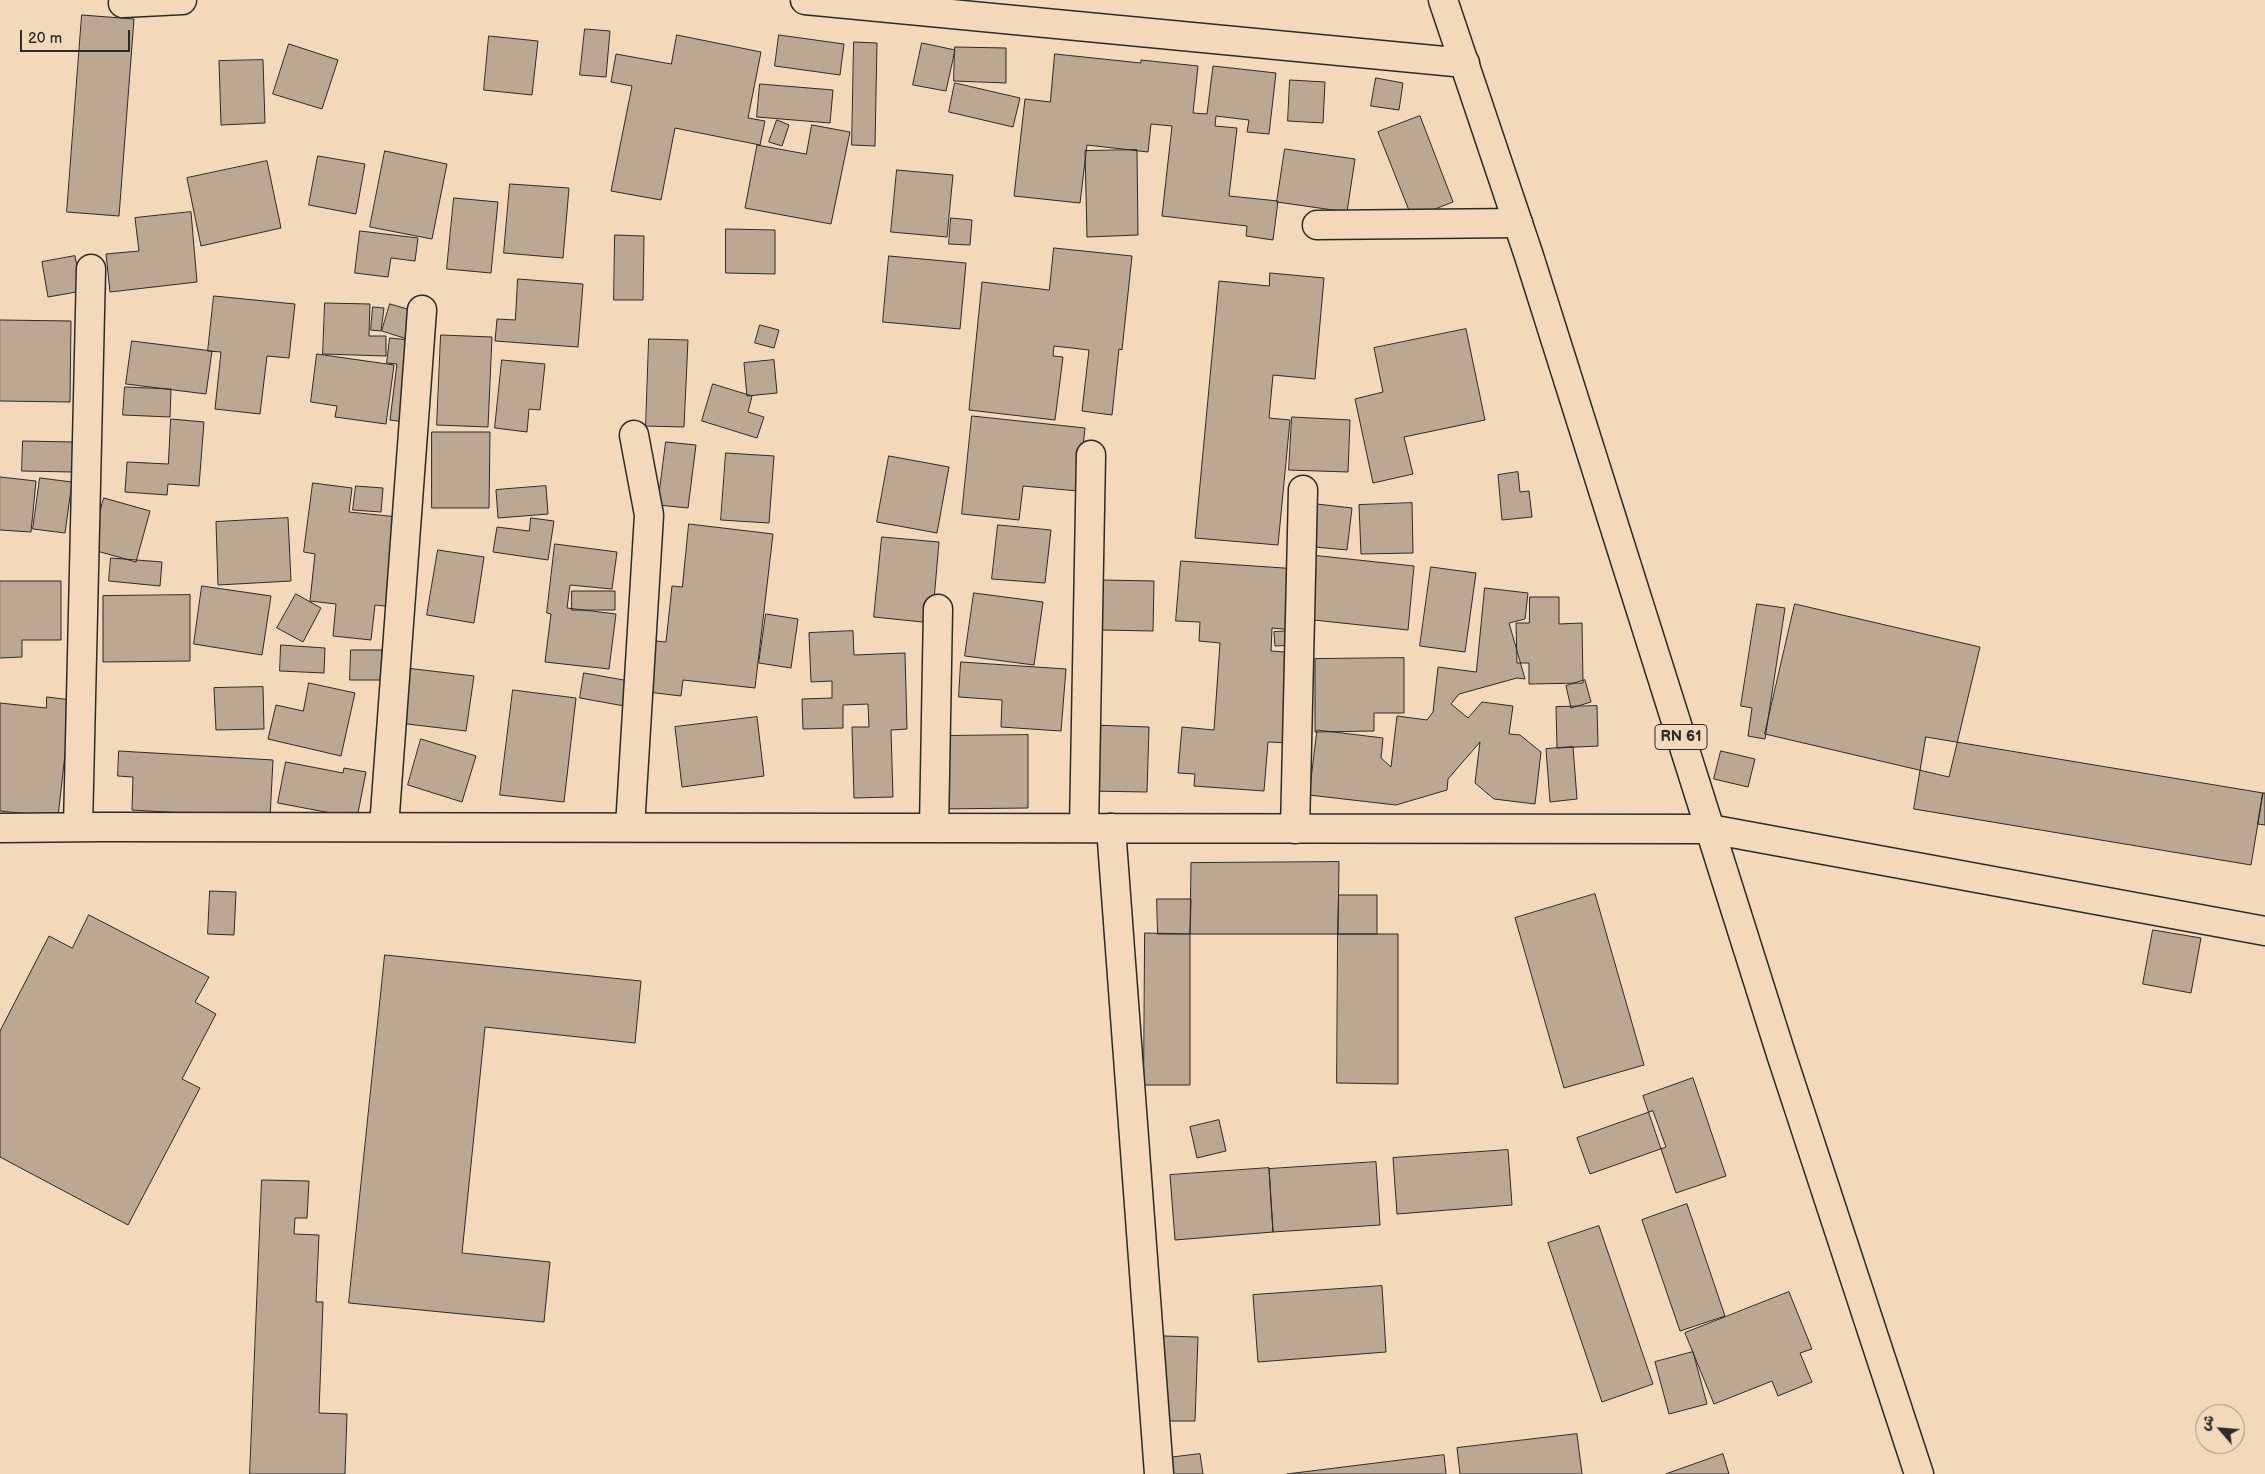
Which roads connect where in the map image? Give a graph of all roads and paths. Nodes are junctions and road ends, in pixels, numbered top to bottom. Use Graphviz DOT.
graph roads {
  1 [pos="182,0"];
  2 [pos="805,0"];
  3 [pos="1443,0"];
  4 [pos="123,3"];
  5 [pos="1465,63"];
  6 [pos="1518,223"];
  7 [pos="1317,225"];
  8 [pos="92,269"];
  9 [pos="422,310"];
  10 [pos="634,435"];
  11 [pos="1091,454"];
  12 [pos="1303,490"];
  13 [pos="938,609"];
  14 [pos="78,827"];
  15 [pos="384,827"];
  16 [pos="630,827"];
  17 [pos="0,828"];
  18 [pos="934,828"];
  19 [pos="1084,828"];
  20 [pos="1111,828"];
  21 [pos="1295,828"];
  22 [pos="1710,829"];
  23 [pos="2265,930"];
  24 [pos="1159,1474"];
  25 [pos="1920,1474"];
  1 -- 4 [label="street"];
  2 -- 5 [label="street"];
  3 -- 5 [label="street, RN 61"];
  5 -- 6 [label="street, RN 61"];
  6 -- 7 [label="street"];
  6 -- 22 [label="street, RN 61"];
  8 -- 14 [label="street"];
  9 -- 15 [label="street"];
  10 -- 16 [label="street"];
  11 -- 19 [label="street"];
  12 -- 21 [label="street"];
  13 -- 18 [label="street"];
  14 -- 15 [label="street"];
  14 -- 17 [label="street"];
  15 -- 16 [label="street"];
  16 -- 18 [label="street"];
  18 -- 19 [label="street"];
  19 -- 20 [label="street"];
  20 -- 21 [label="street"];
  20 -- 24 [label="street"];
  21 -- 22 [label="street"];
  22 -- 23 [label="street"];
  22 -- 25 [label="street, RN 61"];
}
